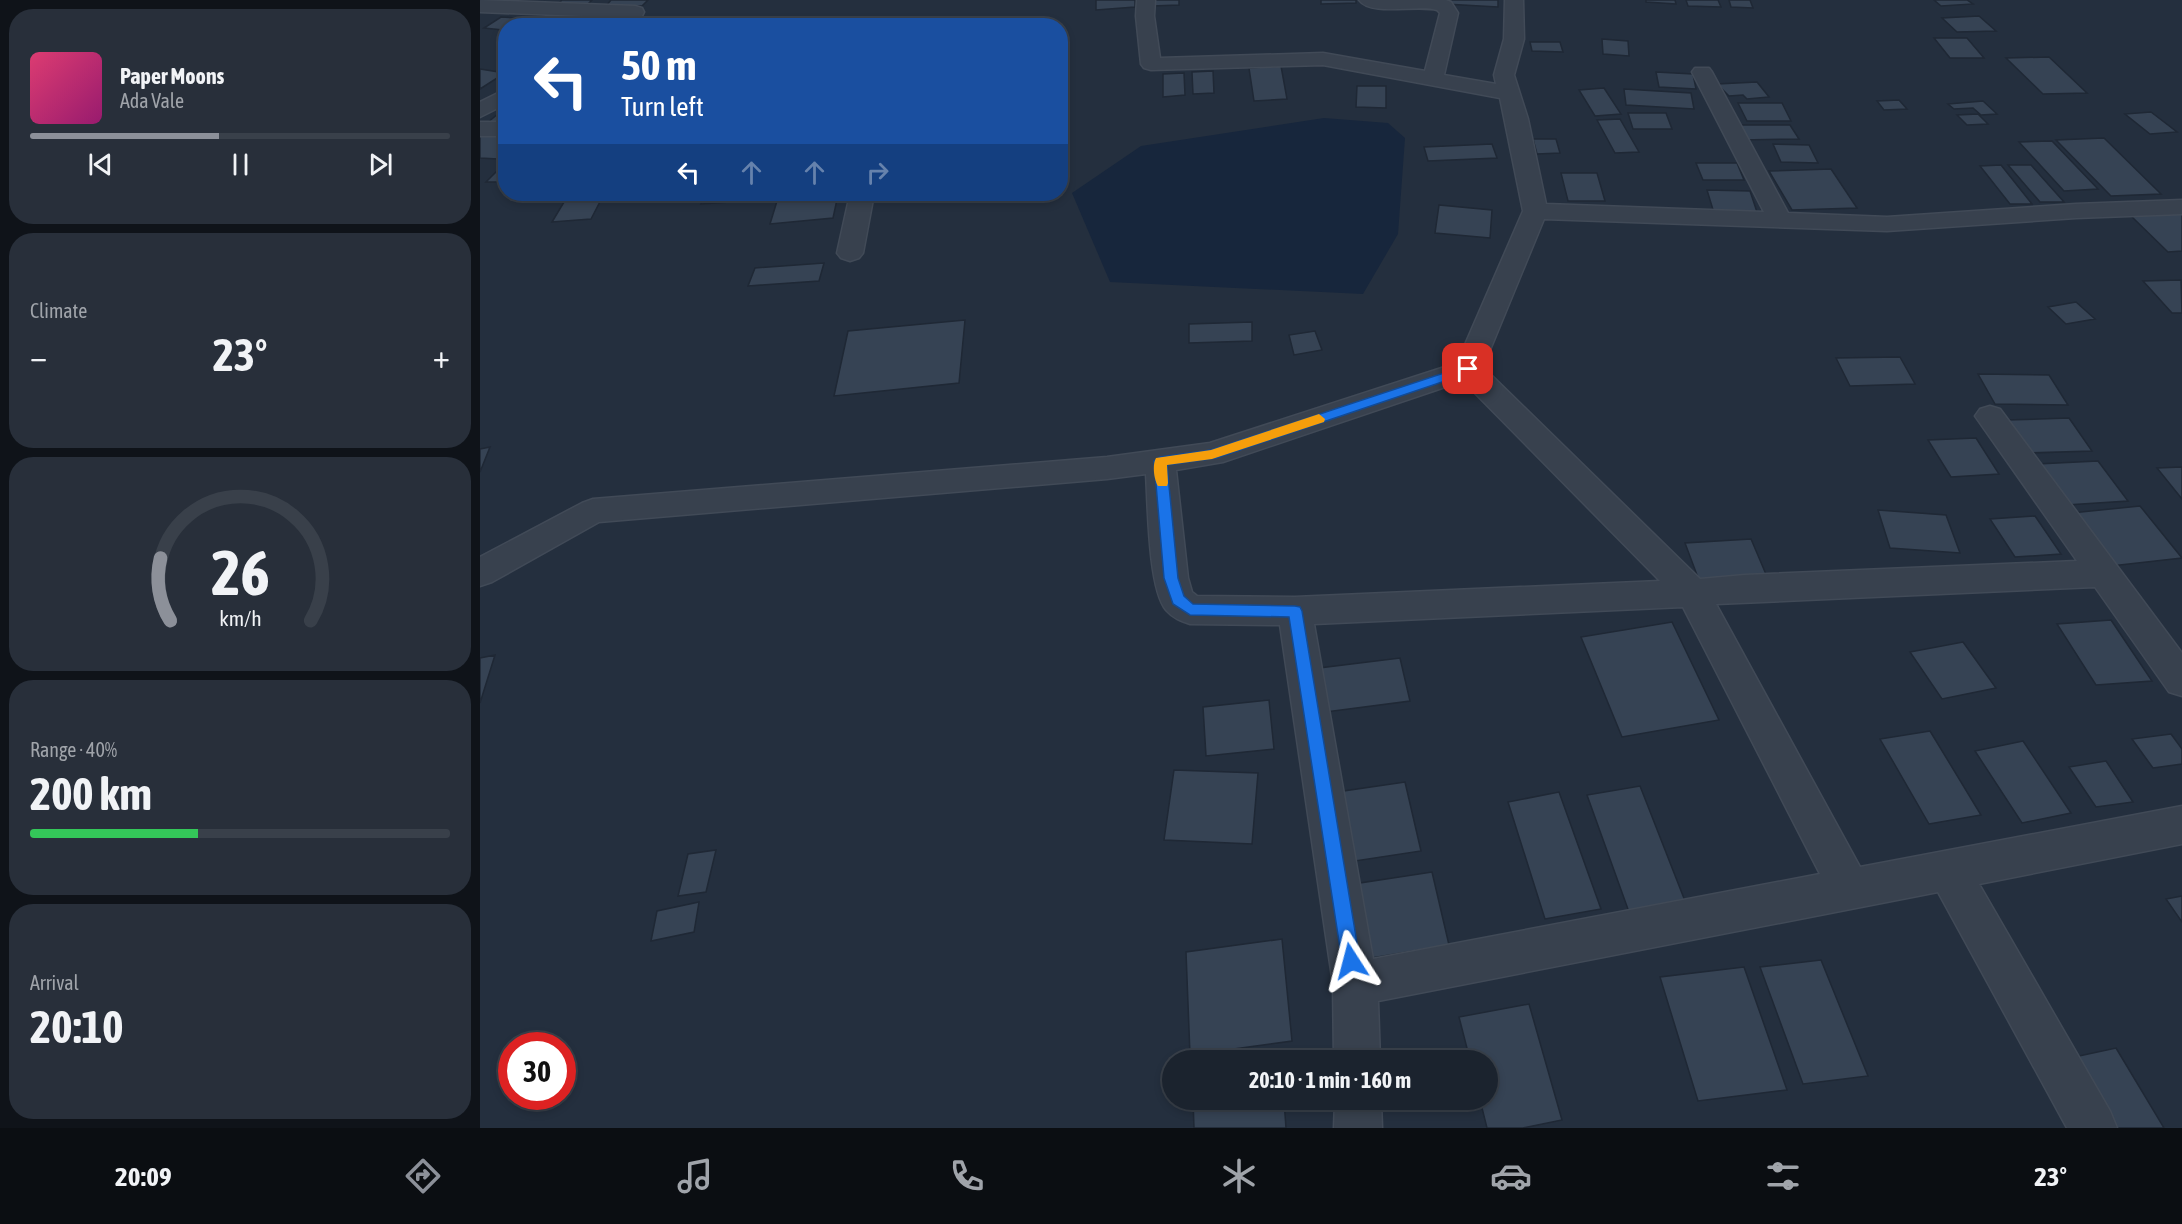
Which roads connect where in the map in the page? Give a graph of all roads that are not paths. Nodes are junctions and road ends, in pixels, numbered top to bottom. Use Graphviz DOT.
graph roads {
  1 [pos="653,0"];
  2 [pos="1146,0"];
  3 [pos="1368,0"];
  4 [pos="1514,0"];
  5 [pos="480,6"];
  6 [pos="635,12"];
  7 [pos="627,18"];
  8 [pos="1702,72"];
  9 [pos="1433,79"];
  10 [pos="1509,93"];
  11 [pos="498,100"];
  12 [pos="480,111"];
  13 [pos="480,129"];
  14 [pos="498,129"];
  15 [pos="861,201"];
  16 [pos="2182,207"];
  17 [pos="1535,211"];
  18 [pos="1780,220"];
  19 [pos="850,253"];
  20 [pos="1468,369"];
  21 [pos="1989,416"];
  22 [pos="1160,461"];
  23 [pos="480,573"];
  24 [pos="2103,573"];
  25 [pos="1693,593"];
  26 [pos="1295,611"];
  27 [pos="2182,681"];
  28 [pos="2182,825"];
  29 [pos="1948,869"];
  30 [pos="1850,889"];
  31 [pos="1355,984"];
  32 [pos="1357,1050"];
  33 [pos="1358,1110"];
  34 [pos="1358,1128"];
  35 [pos="2093,1128"];
  1 -- 6 [label="street"];
  2 -- 9 [label="street"];
  3 -- 9 [label="street"];
  4 -- 10 [label="street"];
  5 -- 6 [label="street"];
  6 -- 7 [label="street"];
  8 -- 18 [label="street"];
  9 -- 10 [label="street"];
  10 -- 17 [label="street"];
  11 -- 12 [label="street"];
  13 -- 14 [label="street"];
  15 -- 19 [label="street"];
  16 -- 18 [label="street"];
  17 -- 18 [label="street"];
  17 -- 20 [label="street"];
  20 -- 22 [label="street"];
  20 -- 25 [label="street"];
  21 -- 24 [label="street"];
  22 -- 23 [label="street"];
  22 -- 26 [label="street"];
  24 -- 25 [label="street"];
  24 -- 27 [label="street"];
  25 -- 26 [label="street"];
  25 -- 30 [label="street"];
  26 -- 31 [label="street"];
  28 -- 29 [label="street"];
  29 -- 30 [label="street"];
  29 -- 35 [label="street"];
  30 -- 31 [label="street"];
  31 -- 32 [label="street"];
  33 -- 34 [label="street"];
}
